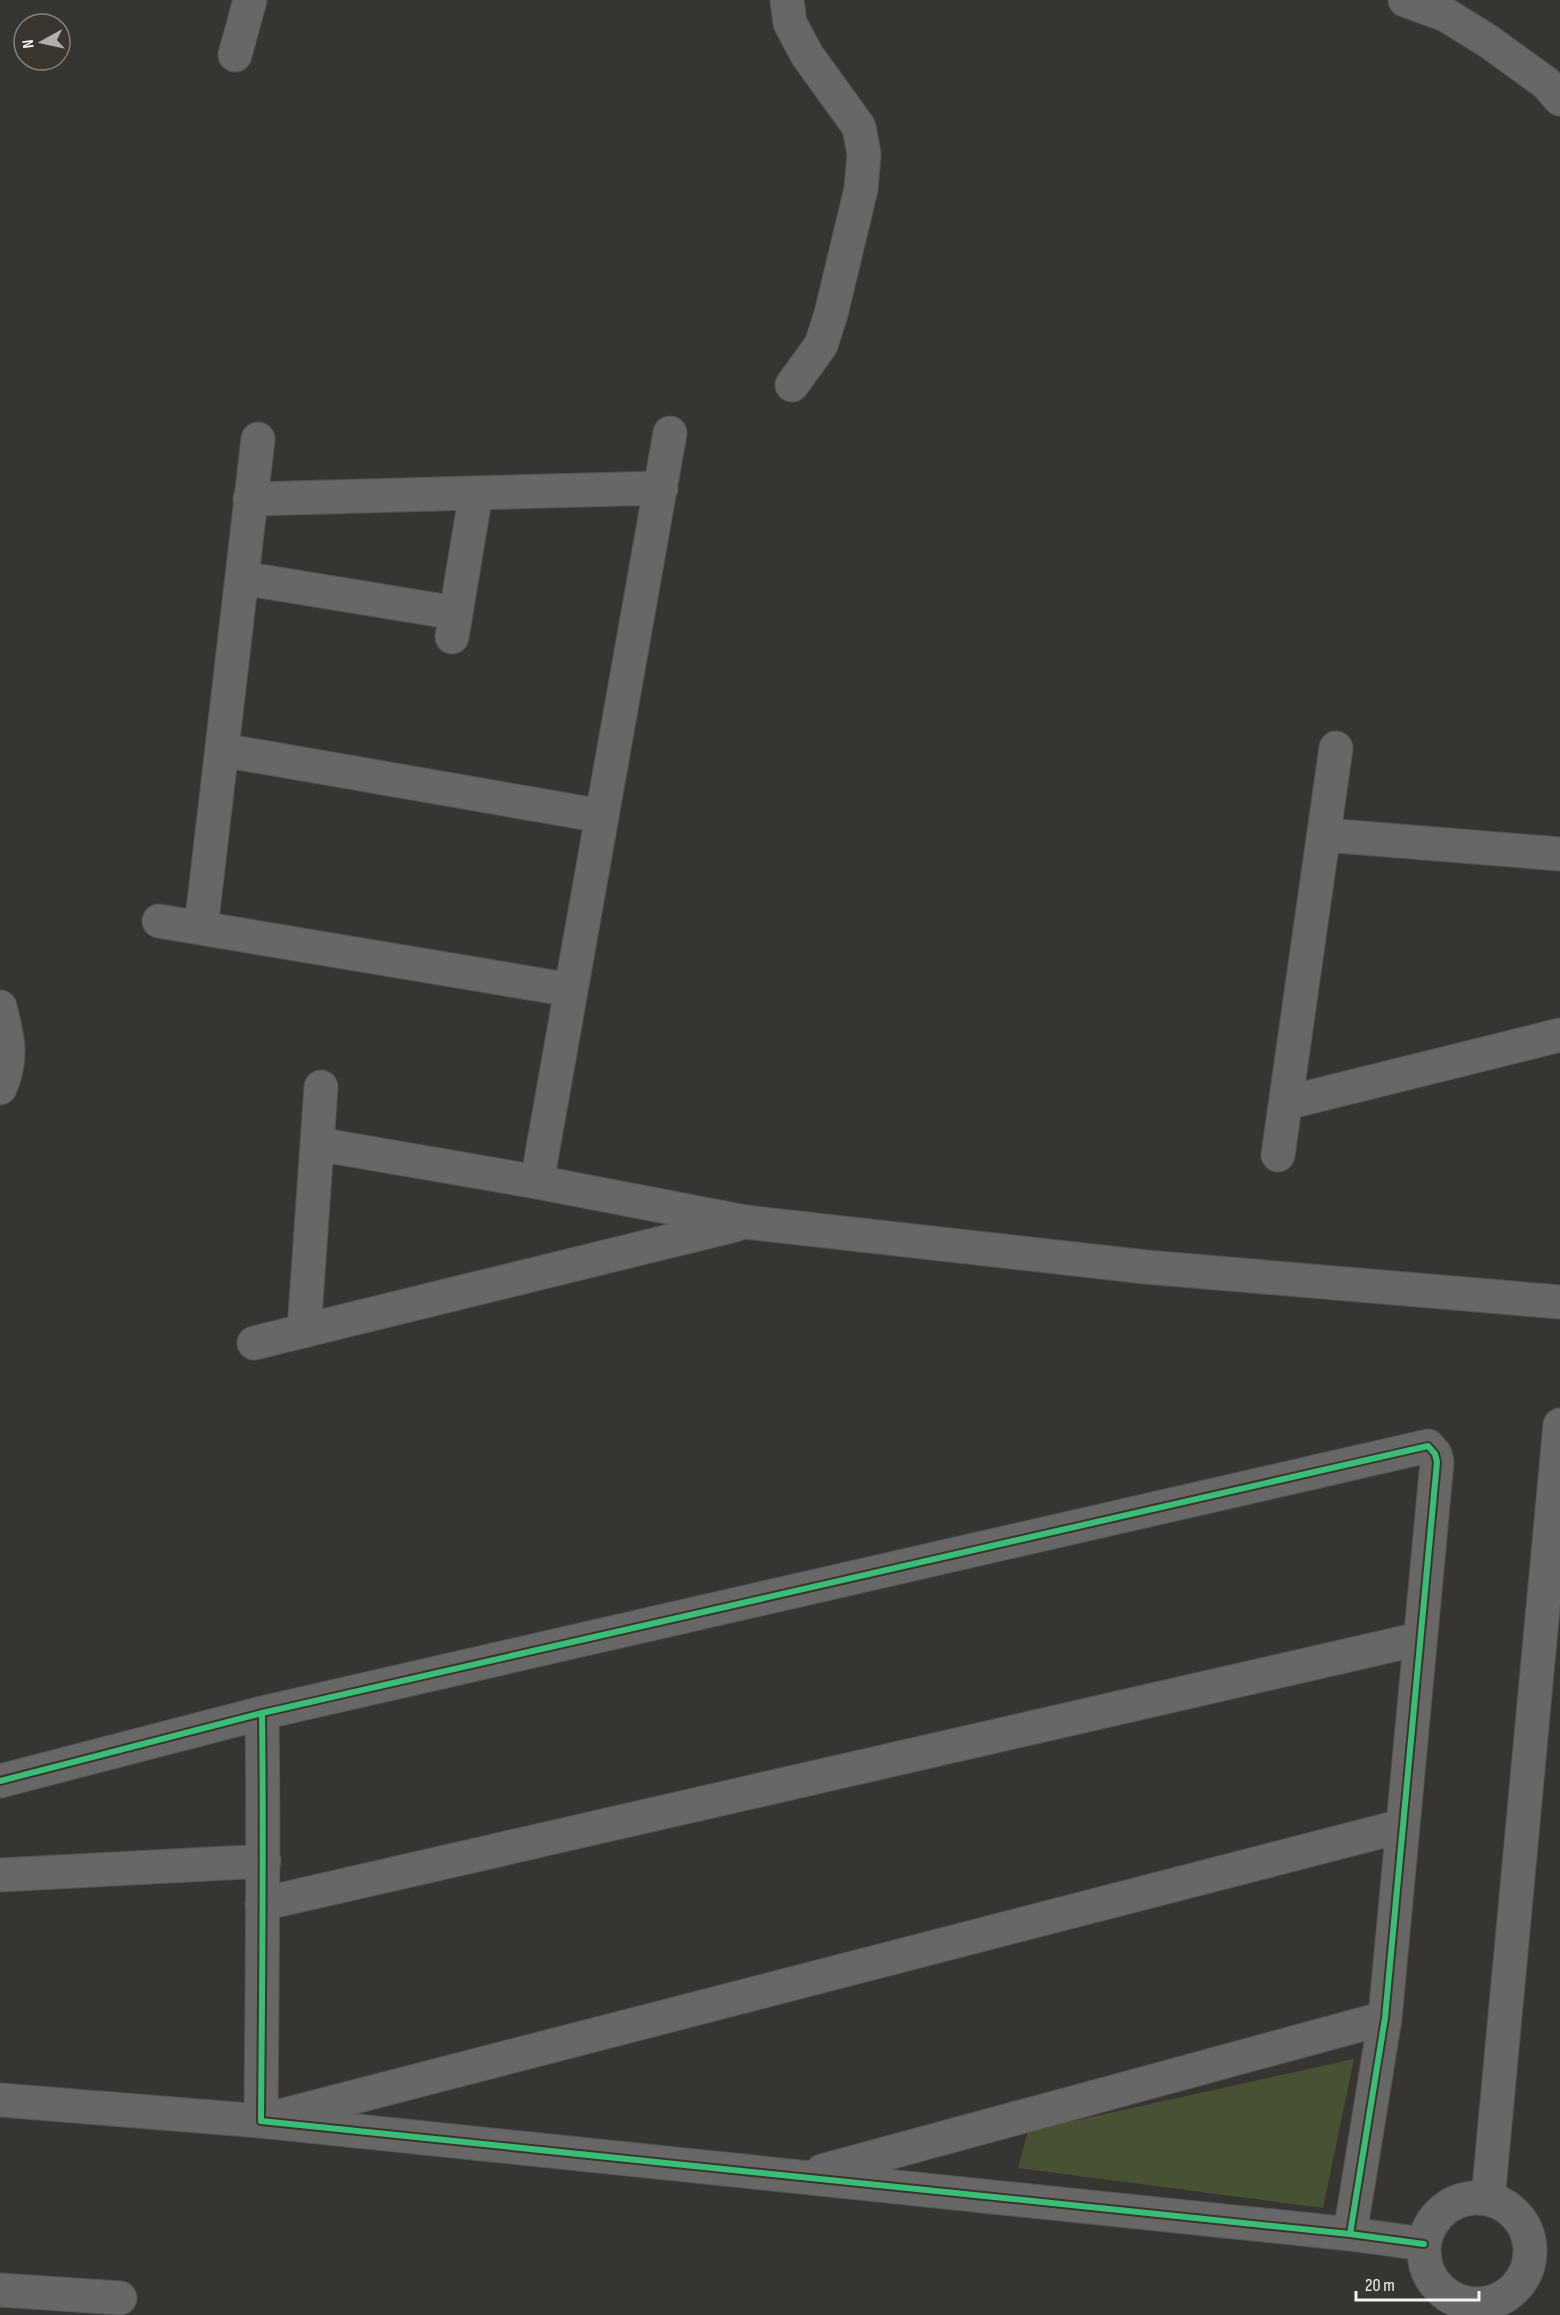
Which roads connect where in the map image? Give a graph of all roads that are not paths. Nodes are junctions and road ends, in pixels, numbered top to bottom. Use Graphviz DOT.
graph roads {
  1 [pos="250,0"];
  2 [pos="787,0"];
  3 [pos="1405,0"];
  4 [pos="235,55"];
  5 [pos="1560,99"];
  6 [pos="792,385"];
  7 [pos="670,433"];
  8 [pos="258,439"];
  9 [pos="660,488"];
  10 [pos="476,493"];
  11 [pos="250,499"];
  12 [pos="242,578"];
  13 [pos="1336,748"];
  14 [pos="222,750"];
  15 [pos="602,816"];
  16 [pos="1325,834"];
  17 [pos="1560,854"];
  18 [pos="159,921"];
  19 [pos="201,928"];
  20 [pos="571,990"];
  21 [pos="0,1007"];
  22 [pos="1560,1035"];
  23 [pos="321,1087"];
  24 [pos="0,1088"];
  25 [pos="1286,1103"];
  26 [pos="317,1144"];
  27 [pos="1278,1155"];
  28 [pos="537,1182"];
  29 [pos="744,1222"];
  30 [pos="1560,1302"];
  31 [pos="304,1331"];
  32 [pos="254,1343"];
  33 [pos="1560,1425"];
  34 [pos="1419,1639"];
  35 [pos="262,1713"];
  36 [pos="0,1781"];
  37 [pos="1402,1826"];
  38 [pos="264,1861"];
  39 [pos="0,1875"];
  40 [pos="262,1904"];
  41 [pos="1385,2018"];
  42 [pos="0,2100"];
  43 [pos="261,2121"];
  44 [pos="802,2176"];
  45 [pos="1488,2199"];
  46 [pos="1350,2234"];
  47 [pos="1424,2244"];
  48 [pos="0,2290"];
  49 [pos="120,2298"];
  50 [pos="1474,2310"];
  1 -- 4 [label="street"];
  2 -- 6 [label="street"];
  3 -- 5 [label="street"];
  7 -- 9 [label="street"];
  8 -- 11 [label="street"];
  9 -- 10 [label="street"];
  9 -- 15 [label="street"];
  10 -- 11 [label="street"];
  10 -- 12 [label="street"];
  11 -- 12 [label="street"];
  12 -- 14 [label="street"];
  13 -- 16 [label="street"];
  14 -- 15 [label="street"];
  14 -- 19 [label="street"];
  15 -- 20 [label="street"];
  16 -- 17 [label="street"];
  16 -- 25 [label="street"];
  18 -- 19 [label="street"];
  19 -- 20 [label="street"];
  20 -- 28 [label="street"];
  21 -- 24 [label="street"];
  22 -- 25 [label="street"];
  23 -- 26 [label="street"];
  25 -- 27 [label="street"];
  26 -- 28 [label="street"];
  26 -- 31 [label="street"];
  28 -- 29 [label="street"];
  29 -- 30 [label="street"];
  29 -- 31 [label="street"];
  31 -- 32 [label="street"];
  33 -- 45 [label="street"];
  34 -- 35 [label="street"];
  34 -- 37 [label="street"];
  34 -- 40 [label="street"];
  35 -- 36 [label="street"];
  35 -- 38 [label="street"];
  37 -- 41 [label="street"];
  37 -- 43 [label="street"];
  38 -- 39 [label="street"];
  38 -- 40 [label="street"];
  40 -- 43 [label="street"];
  41 -- 44 [label="street"];
  41 -- 46 [label="street"];
  42 -- 43 [label="street"];
  43 -- 44 [label="street"];
  44 -- 46 [label="street"];
  45 -- 47 [label="street"];
  45 -- 50 [label="street"];
  46 -- 47 [label="street"];
  47 -- 50 [label="street"];
  48 -- 49 [label="street"];
}
